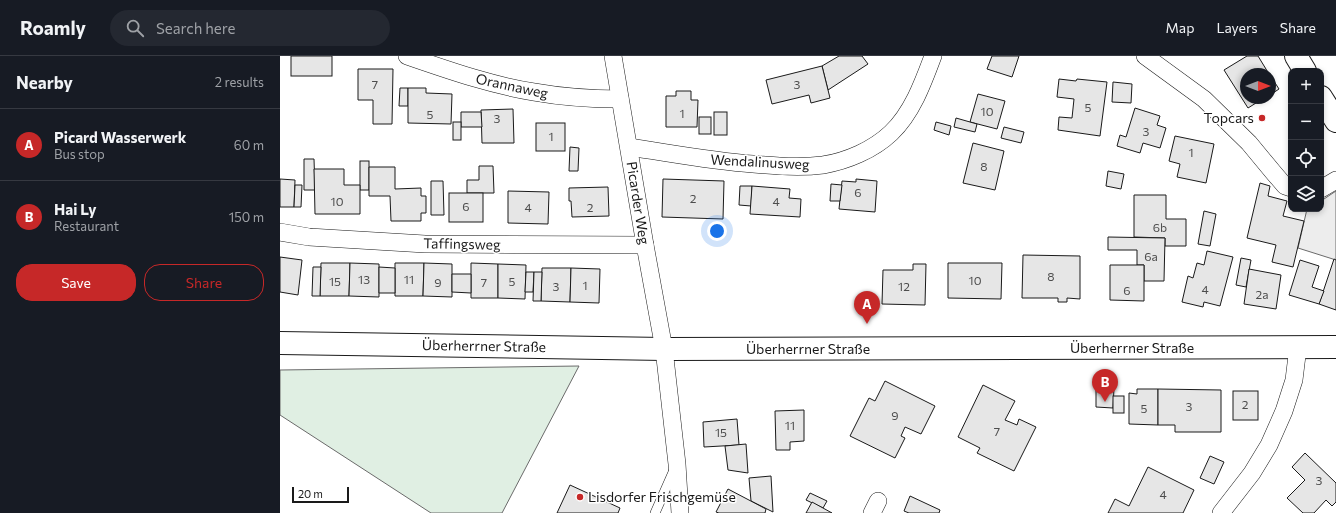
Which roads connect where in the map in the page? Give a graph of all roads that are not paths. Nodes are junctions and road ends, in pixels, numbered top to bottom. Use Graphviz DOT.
graph roads {
  1 [pos="407,56"];
  2 [pos="613,56"];
  3 [pos="933,56"];
  4 [pos="1145,56"];
  5 [pos="1296,56"];
  6 [pos="1303,68"];
  7 [pos="620,99"];
  8 [pos="1324,102"];
  9 [pos="1336,121"];
  10 [pos="629,147"];
  11 [pos="1336,180"];
  12 [pos="1288,187"];
  13 [pos="1324,187"];
  14 [pos="280,232"];
  15 [pos="645,245"];
  16 [pos="280,343"];
  17 [pos="1298,347"];
  18 [pos="1336,347"];
  19 [pos="664,349"];
  20 [pos="677,464"];
  21 [pos="655,513"];
  22 [pos="680,513"];
  23 [pos="1221,513"];
  1 -- 7 [label="street, Orannaweg"];
  2 -- 7 [label="street, Picarder Weg"];
  3 -- 10 [label="street, Wendalinusweg"];
  4 -- 12 [label="street"];
  5 -- 6 [label="main road"];
  7 -- 10 [label="street, Picarder Weg"];
  8 -- 9 [label="main road"];
  10 -- 15 [label="street, Picarder Weg"];
  11 -- 13 [label="street"];
  14 -- 15 [label="street, Taffingsweg"];
  15 -- 19 [label="street, Picarder Weg"];
  16 -- 19 [label="main road, Überherrner Straße"];
  17 -- 18 [label="main road, Überherrner Straße"];
  17 -- 19 [label="main road, Überherrner Straße"];
  17 -- 23 [label="street"];
  19 -- 20 [label="street, Picarder Weg"];
  20 -- 21 [label="lane"];
  20 -- 22 [label="street, Picarder Weg"];
}
